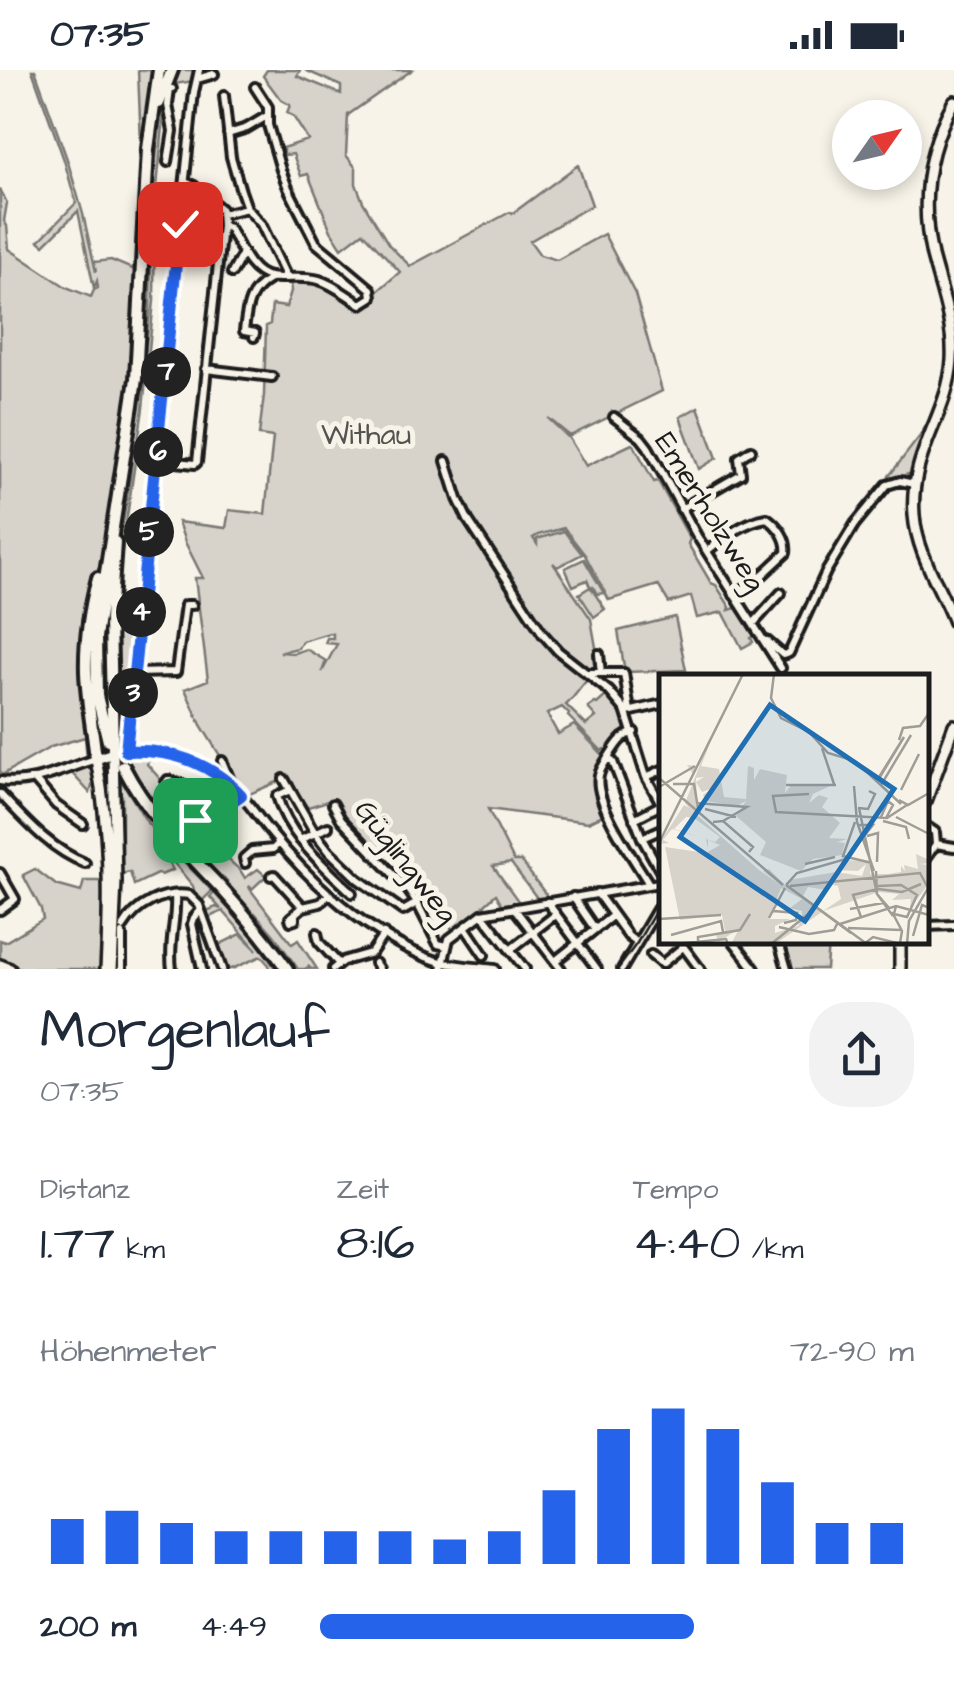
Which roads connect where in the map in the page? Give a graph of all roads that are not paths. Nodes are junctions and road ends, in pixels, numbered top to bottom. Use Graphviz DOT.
graph roads {
  1 [pos="158,70"];
  2 [pos="172,70"];
  3 [pos="198,74"];
  4 [pos="214,74"];
  5 [pos="255,87"];
  6 [pos="172,89"];
  7 [pos="224,96"];
  8 [pos="157,98"];
  9 [pos="954,101"];
  10 [pos="267,116"];
  11 [pos="228,134"];
  12 [pos="168,162"];
  13 [pos="185,182"];
  14 [pos="247,208"];
  15 [pos="222,214"];
  16 [pos="222,226"];
  17 [pos="244,252"];
  18 [pos="232,273"];
  19 [pos="286,276"];
  20 [pos="271,278"];
  21 [pos="254,337"];
  22 [pos="206,369"];
  23 [pos="272,377"];
  24 [pos="614,416"];
  25 [pos="752,450"];
  26 [pos="157,460"];
  27 [pos="446,461"];
  28 [pos="909,482"];
  29 [pos="682,509"];
  30 [pos="112,546"];
  31 [pos="706,552"];
  32 [pos="781,593"];
  33 [pos="734,594"];
  34 [pos="192,606"];
  35 [pos="954,622"];
  36 [pos="753,624"];
  37 [pos="763,637"];
  38 [pos="774,647"];
  39 [pos="599,654"];
  40 [pos="135,672"];
  41 [pos="781,672"];
  42 [pos="599,676"];
  43 [pos="659,705"];
  44 [pos="628,712"];
  45 [pos="107,718"];
  46 [pos="954,726"];
  47 [pos="634,732"];
  48 [pos="106,751"];
  49 [pos="126,751"];
  50 [pos="608,758"];
  51 [pos="222,761"];
  52 [pos="659,771"];
  53 [pos="120,773"];
  54 [pos="646,777"];
  55 [pos="99,779"];
  56 [pos="284,779"];
  57 [pos="0,780"];
  58 [pos="34,780"];
  59 [pos="173,782"];
  60 [pos="232,786"];
  61 [pos="290,790"];
  62 [pos="929,793"];
  63 [pos="0,794"];
  64 [pos="241,795"];
  65 [pos="115,797"];
  66 [pos="659,801"];
  67 [pos="333,804"];
  68 [pos="659,806"];
  69 [pos="211,807"];
  70 [pos="199,819"];
  71 [pos="634,819"];
  72 [pos="82,824"];
  73 [pos="328,827"];
  74 [pos="929,829"];
  75 [pos="659,830"];
  76 [pos="315,833"];
  77 [pos="642,838"];
  78 [pos="300,840"];
  79 [pos="280,843"];
  80 [pos="936,844"];
  81 [pos="954,846"];
  82 [pos="929,854"];
  83 [pos="247,858"];
  84 [pos="85,863"];
  85 [pos="0,873"];
  86 [pos="659,876"];
  87 [pos="274,877"];
  88 [pos="358,879"];
  89 [pos="659,881"];
  90 [pos="648,884"];
  91 [pos="597,893"];
  92 [pos="329,894"];
  93 [pos="175,895"];
  94 [pos="573,897"];
  95 [pos="547,902"];
  96 [pos="417,903"];
  97 [pos="304,907"];
  98 [pos="514,908"];
  99 [pos="0,910"];
  100 [pos="201,910"];
  101 [pos="659,913"];
  102 [pos="482,914"];
  103 [pos="555,914"];
  104 [pos="295,915"];
  105 [pos="612,916"];
  106 [pos="464,927"];
  107 [pos="595,929"];
  108 [pos="532,932"];
  109 [pos="384,934"];
  110 [pos="317,936"];
  111 [pos="578,943"];
  112 [pos="682,944"];
  113 [pos="735,944"];
  114 [pos="779,944"];
  115 [pos="447,946"];
  116 [pos="635,947"];
  117 [pos="510,950"];
  118 [pos="651,955"];
  119 [pos="484,956"];
  120 [pos="555,961"];
  121 [pos="0,964"];
  122 [pos="336,966"];
  123 [pos="443,966"];
  124 [pos="107,967"];
  125 [pos="10,969"];
  126 [pos="122,969"];
  127 [pos="172,969"];
  128 [pos="202,969"];
  129 [pos="222,969"];
  130 [pos="284,969"];
  131 [pos="494,969"];
  132 [pos="525,969"];
  133 [pos="560,969"];
  134 [pos="597,969"];
  135 [pos="620,969"];
  136 [pos="700,969"];
  137 [pos="753,969"];
  138 [pos="787,969"];
  1 -- 8 [label="highway"];
  2 -- 8 [label="highway"];
  3 -- 4 [label="street"];
  3 -- 13 [label="street"];
  5 -- 10 [label="street"];
  6 -- 12 [label="street"];
  7 -- 11 [label="street"];
  8 -- 30 [label="highway"];
  9 -- 28 [label="main road"];
  10 -- 11 [label="street"];
  10 -- 19 [label="street"];
  11 -- 14 [label="street"];
  13 -- 15 [label="street"];
  13 -- 26 [label="street"];
  14 -- 15 [label="street"];
  14 -- 19 [label="street"];
  15 -- 16 [label="street"];
  16 -- 17 [label="street"];
  16 -- 22 [label="street"];
  17 -- 18 [label="street"];
  17 -- 20 [label="street"];
  19 -- 20 [label="street"];
  20 -- 21 [label="street"];
  22 -- 23 [label="street"];
  22 -- 26 [label="street"];
  24 -- 29 [label="street, Emerholzweg"];
  25 -- 29 [label="street"];
  26 -- 40 [label="street"];
  27 -- 42 [label="street"];
  28 -- 35 [label="main road"];
  28 -- 38 [label="street, Emerholzweg"];
  29 -- 31 [label="street, Emerholzweg"];
  30 -- 45 [label="highway"];
  30 -- 48 [label="highway"];
  30 -- 48 [label="highway"];
  31 -- 33 [label="street, Emerholzweg"];
  31 -- 33 [label="street"];
  32 -- 36 [label="street"];
  33 -- 36 [label="street, Emerholzweg"];
  34 -- 40 [label="street"];
  36 -- 37 [label="street, Emerholzweg"];
  37 -- 38 [label="street, Emerholzweg"];
  37 -- 41 [label="street, Emerholzweg"];
  38 -- 41 [label="street, Emerholzweg"];
  39 -- 42 [label="street"];
  40 -- 49 [label="street"];
  42 -- 44 [label="street"];
  42 -- 44 [label="street"];
  43 -- 44 [label="street"];
  44 -- 47 [label="street"];
  46 -- 62 [label="main road"];
  47 -- 50 [label="street"];
  47 -- 54 [label="street"];
  48 -- 49 [label="highway"];
  48 -- 53 [label="main road"];
  48 -- 55 [label="main road"];
  48 -- 58 [label="street"];
  49 -- 60 [label="street"];
  50 -- 71 [label="street"];
  50 -- 90 [label="street"];
  51 -- 60 [label="street"];
  52 -- 54 [label="street"];
  53 -- 65 [label="main road"];
  53 -- 130 [label="highway"];
  54 -- 66 [label="street"];
  55 -- 65 [label="main road"];
  55 -- 124 [label="main road"];
  56 -- 61 [label="street"];
  57 -- 58 [label="street"];
  58 -- 72 [label="street"];
  59 -- 69 [label="street"];
  60 -- 64 [label="street"];
  61 -- 76 [label="street"];
  61 -- 78 [label="street"];
  63 -- 84 [label="street"];
  64 -- 69 [label="street"];
  64 -- 79 [label="street"];
  65 -- 124 [label="main road"];
  67 -- 96 [label="street, Güglingweg"];
  68 -- 71 [label="street"];
  69 -- 70 [label="street"];
  71 -- 77 [label="street"];
  73 -- 76 [label="street"];
  74 -- 80 [label="street"];
  75 -- 77 [label="street"];
  76 -- 78 [label="street"];
  76 -- 88 [label="street"];
  77 -- 86 [label="street"];
  78 -- 88 [label="street"];
  79 -- 83 [label="street"];
  79 -- 92 [label="street"];
  80 -- 81 [label="street"];
  80 -- 82 [label="street"];
  85 -- 99 [label="street"];
  87 -- 97 [label="street"];
  88 -- 96 [label="street"];
  89 -- 90 [label="street"];
  90 -- 91 [label="street"];
  91 -- 94 [label="street"];
  91 -- 105 [label="street"];
  92 -- 97 [label="street"];
  92 -- 109 [label="street"];
  93 -- 100 [label="street"];
  93 -- 126 [label="street"];
  93 -- 127 [label="street"];
  94 -- 95 [label="street"];
  94 -- 107 [label="street"];
  95 -- 98 [label="street"];
  95 -- 103 [label="street"];
  96 -- 115 [label="street, Güglingweg"];
  97 -- 104 [label="street"];
  98 -- 102 [label="street"];
  98 -- 108 [label="street"];
  100 -- 128 [label="street"];
  100 -- 129 [label="street"];
  101 -- 116 [label="street"];
  102 -- 106 [label="street"];
  102 -- 117 [label="street"];
  103 -- 108 [label="street"];
  103 -- 111 [label="street"];
  105 -- 107 [label="street"];
  105 -- 116 [label="street"];
  106 -- 115 [label="street"];
  106 -- 119 [label="street"];
  107 -- 111 [label="street"];
  108 -- 117 [label="street"];
  108 -- 120 [label="street"];
  109 -- 122 [label="street"];
  109 -- 123 [label="street"];
  110 -- 122 [label="street"];
  111 -- 120 [label="street"];
  111 -- 134 [label="street"];
  112 -- 118 [label="street"];
  112 -- 136 [label="street"];
  113 -- 137 [label="street"];
  114 -- 138 [label="street"];
  115 -- 123 [label="street"];
  116 -- 135 [label="street"];
  117 -- 132 [label="street"];
  120 -- 133 [label="street"];
  121 -- 125 [label="main road"];
  123 -- 131 [label="street"];
}
